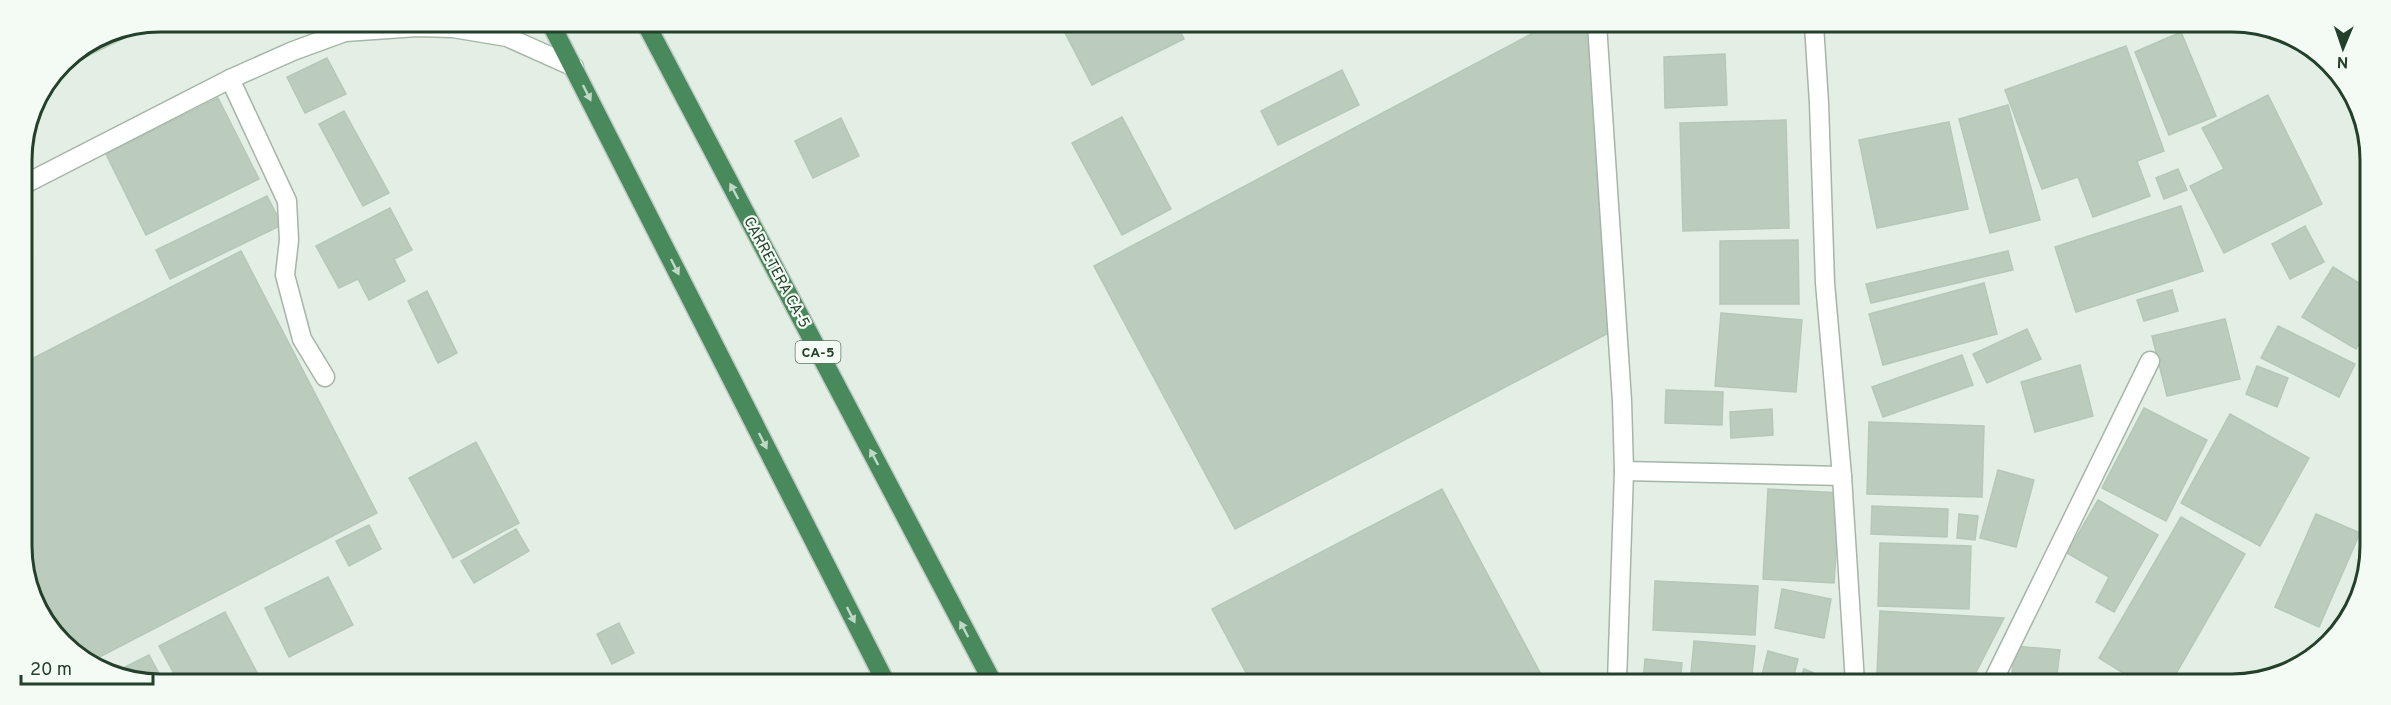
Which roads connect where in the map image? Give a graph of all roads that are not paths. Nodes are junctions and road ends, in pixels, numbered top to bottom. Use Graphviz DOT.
graph roads {
  1 [pos="337,32"];
  2 [pos="477,32"];
  3 [pos="555,32"];
  4 [pos="650,32"];
  5 [pos="1598,32"];
  6 [pos="1814,32"];
  7 [pos="574,67"];
  8 [pos="230,79"];
  9 [pos="32,180"];
  10 [pos="2150,361"];
  11 [pos="325,377"];
  12 [pos="1624,471"];
  13 [pos="1842,476"];
  14 [pos="1617,673"];
  15 [pos="1854,673"];
  16 [pos="1997,673"];
  17 [pos="881,674"];
  18 [pos="988,674"];
  1 -- 8 [label="street"];
  2 -- 7 [label="street"];
  3 -- 7 [label="highway"];
  18 -- 4 [label="highway, CARRETERA CA-5 / CA-5, one-way"];
  5 -- 12 [label="street"];
  6 -- 13 [label="street"];
  7 -- 17 [label="highway, one-way"];
  8 -- 9 [label="street"];
  8 -- 11 [label="street"];
  10 -- 16 [label="street"];
  12 -- 13 [label="street"];
  12 -- 14 [label="street"];
  13 -- 15 [label="street"];
}
